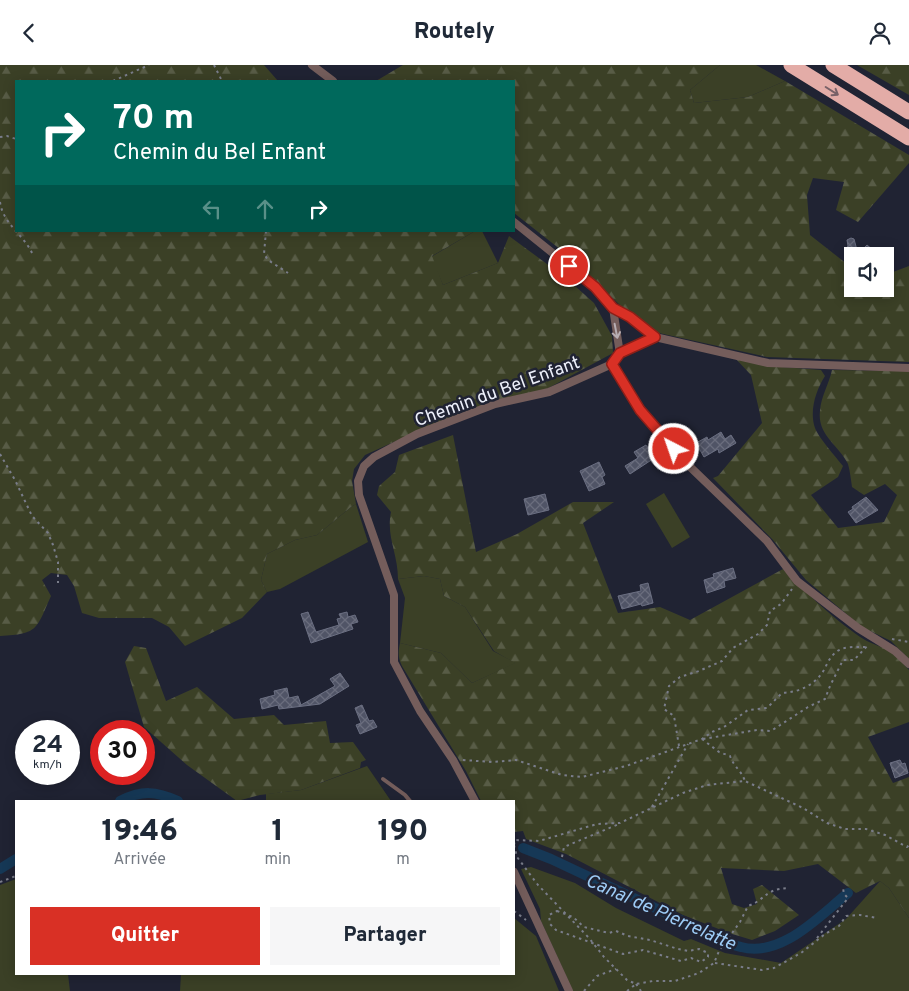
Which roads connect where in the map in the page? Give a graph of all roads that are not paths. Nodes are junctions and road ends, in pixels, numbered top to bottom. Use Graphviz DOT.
graph roads {
  1 [pos="312,65"];
  2 [pos="791,65"];
  3 [pos="833,65"];
  4 [pos="332,80"];
  5 [pos="909,112"];
  6 [pos="909,138"];
  7 [pos="515,223"];
  8 [pos="613,308"];
  9 [pos="655,337"];
  10 [pos="620,353"];
  11 [pos="612,364"];
  12 [pos="909,368"];
  13 [pos="909,664"];
  14 [pos="383,779"];
  15 [pos="409,800"];
  16 [pos="474,800"];
  17 [pos="515,874"];
  18 [pos="569,991"];
  1 -- 4 [label="street"];
  2 -- 6 [label="highway, one-way"];
  3 -- 5 [label="highway"];
  7 -- 8 [label="street"];
  8 -- 9 [label="street"];
  8 -- 10 [label="street, one-way"];
  9 -- 10 [label="street"];
  9 -- 12 [label="street"];
  10 -- 11 [label="street"];
  11 -- 13 [label="street"];
  11 -- 16 [label="street, Chemin du Bel Enfant"];
  14 -- 15 [label="lane"];
  17 -- 18 [label="street"];
}
